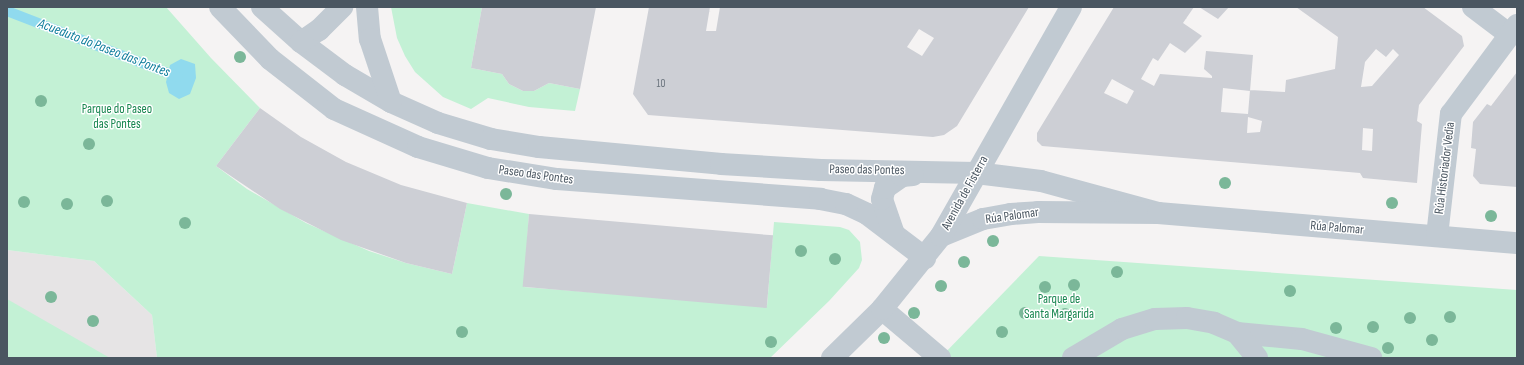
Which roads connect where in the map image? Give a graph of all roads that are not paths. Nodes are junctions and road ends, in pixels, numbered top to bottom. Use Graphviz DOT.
graph roads {
  1 [pos="220,7"];
  2 [pos="262,7"];
  3 [pos="342,7"];
  4 [pos="367,7"];
  5 [pos="1071,7"];
  6 [pos="1473,7"];
  7 [pos="1513,30"];
  8 [pos="301,42"];
  9 [pos="391,102"];
  10 [pos="936,171"];
  11 [pos="976,173"];
  12 [pos="1158,212"];
  13 [pos="894,234"];
  14 [pos="941,236"];
  15 [pos="1437,236"];
  16 [pos="1517,243"];
  17 [pos="925,258"];
  18 [pos="882,309"];
  19 [pos="1237,333"];
  20 [pos="832,358"];
  21 [pos="940,358"];
  22 [pos="1073,358"];
  23 [pos="1257,358"];
  24 [pos="1371,358"];
  1 -- 13 [label="street, Paseo das Pontes"];
  2 -- 8 [label="street, Paseo das Pontes"];
  3 -- 8 [label="street"];
  4 -- 9 [label="street"];
  5 -- 11 [label="street, Avenida de Fisterra"];
  6 -- 7 [label="street"];
  7 -- 15 [label="street, Rúa Historiador Vedia"];
  8 -- 9 [label="street, Paseo das Pontes"];
  9 -- 10 [label="street, Paseo das Pontes"];
  10 -- 11 [label="street, Paseo das Pontes"];
  10 -- 13 [label="street, Paseo das Pontes"];
  11 -- 12 [label="street, Rúa Palomar"];
  11 -- 14 [label="street, Avenida de Fisterra"];
  12 -- 14 [label="street, Rúa Palomar"];
  12 -- 15 [label="street, Rúa Palomar"];
  13 -- 17 [label="street, Paseo das Pontes"];
  14 -- 17 [label="street, Avenida de Fisterra"];
  15 -- 16 [label="street, Rúa Palomar"];
  17 -- 18 [label="street, Avenida de Fisterra"];
  18 -- 20 [label="street, Avenida de Fisterra"];
  18 -- 21 [label="street"];
  19 -- 22 [label="street"];
  19 -- 23 [label="street"];
  19 -- 24 [label="street"];
}
